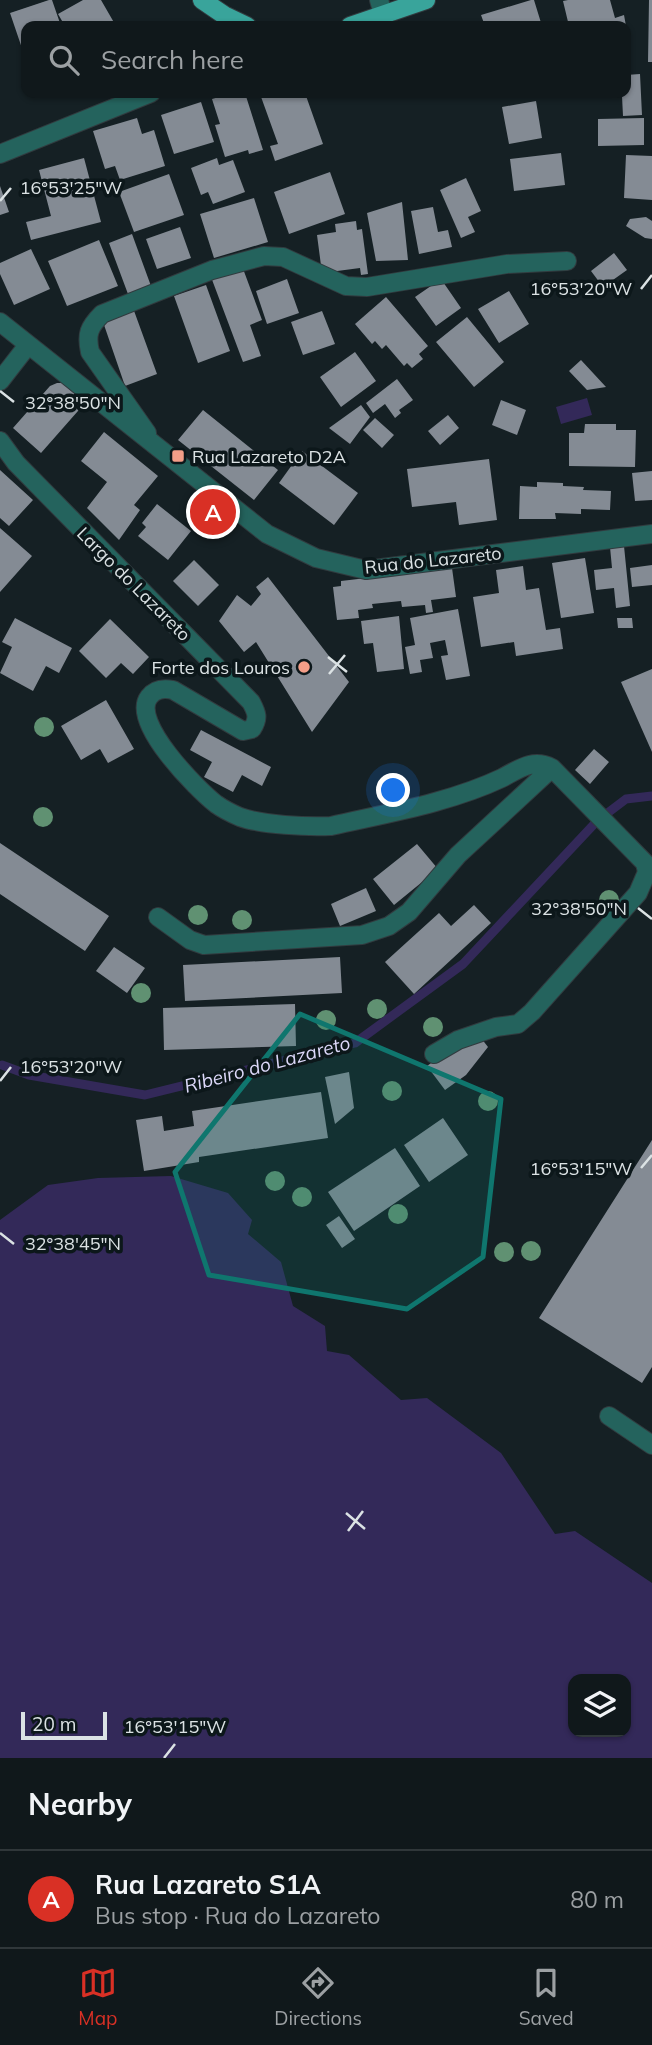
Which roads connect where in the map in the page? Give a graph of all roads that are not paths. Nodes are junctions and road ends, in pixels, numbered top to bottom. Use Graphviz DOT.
graph roads {
  1 [pos="202,0"];
  2 [pos="426,0"];
  3 [pos="381,7"];
  4 [pos="221,21"];
  5 [pos="358,21"];
  6 [pos="139,98"];
  7 [pos="0,154"];
  8 [pos="567,261"];
  9 [pos="0,323"];
  10 [pos="28,345"];
  11 [pos="0,380"];
  12 [pos="0,441"];
  13 [pos="158,449"];
  14 [pos="652,534"];
  15 [pos="552,768"];
  16 [pos="158,917"];
  17 [pos="433,1054"];
  18 [pos="609,1416"];
  19 [pos="652,1445"];
  1 -- 4 [label="main road"];
  2 -- 3 [label="main road"];
  3 -- 5 [label="main road"];
  6 -- 7 [label="street"];
  8 -- 13 [label="street"];
  9 -- 10 [label="street, Rua do Lazareto"];
  10 -- 11 [label="street"];
  10 -- 13 [label="street, Rua do Lazareto"];
  12 -- 15 [label="street, Largo do Lazareto"];
  13 -- 14 [label="street, Rua do Lazareto"];
  15 -- 16 [label="street"];
  15 -- 17 [label="street"];
  18 -- 19 [label="street"];
}
